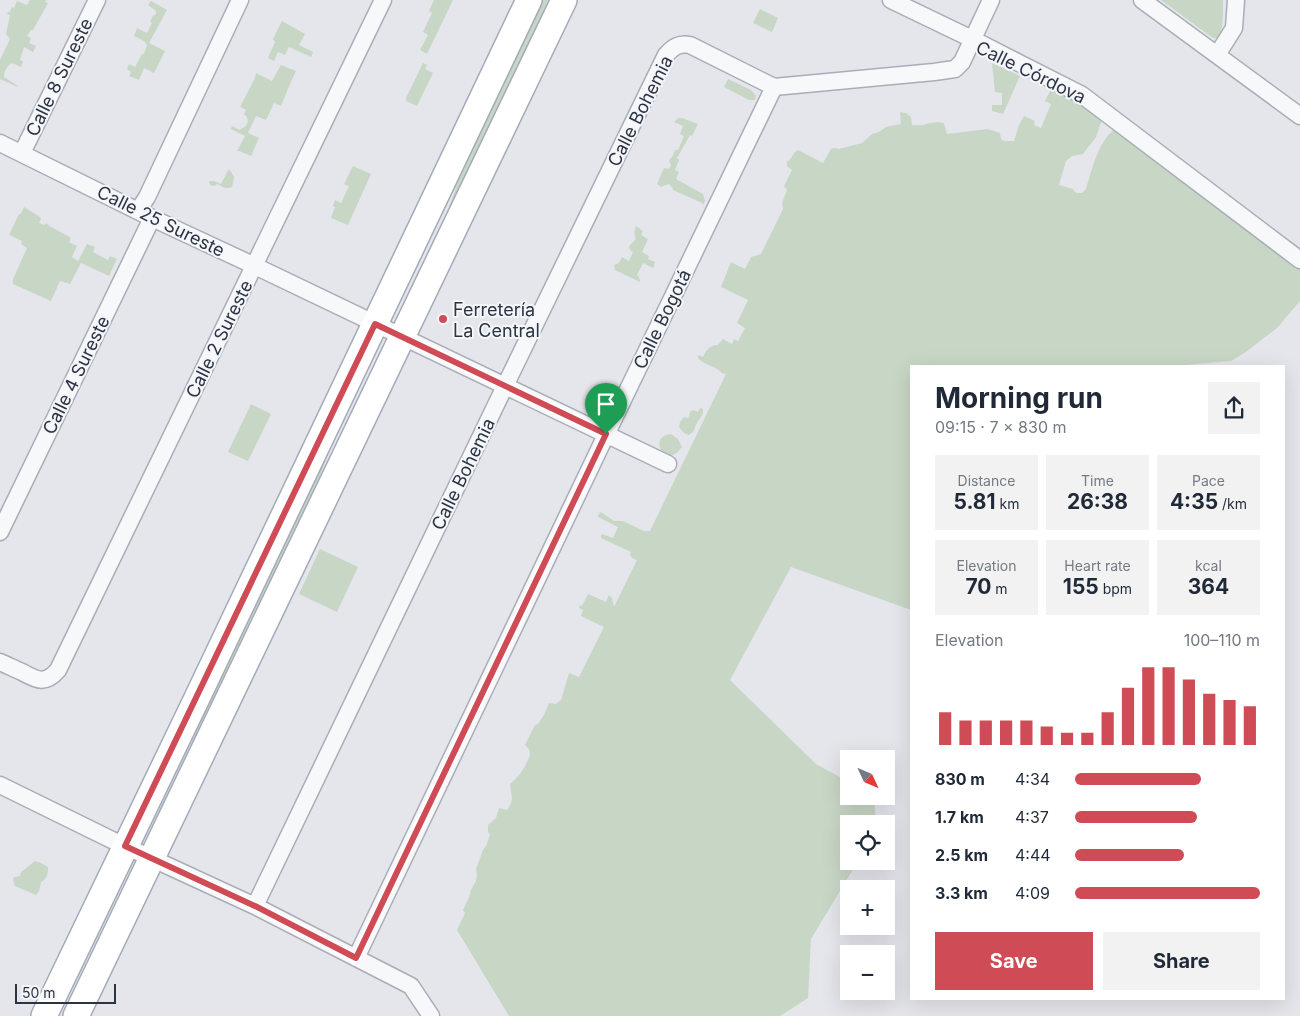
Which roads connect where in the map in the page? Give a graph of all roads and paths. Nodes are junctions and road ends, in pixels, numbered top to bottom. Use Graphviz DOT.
graph roads {
  1 [pos="97,0"];
  2 [pos="240,0"];
  3 [pos="383,0"];
  4 [pos="529,0"];
  5 [pos="564,0"];
  6 [pos="891,0"];
  7 [pos="991,0"];
  8 [pos="1142,0"];
  9 [pos="1236,0"];
  10 [pos="972,39"];
  11 [pos="1217,55"];
  12 [pos="774,87"];
  13 [pos="1300,116"];
  14 [pos="0,143"];
  15 [pos="22,153"];
  16 [pos="145,215"];
  17 [pos="1300,260"];
  18 [pos="255,266"];
  19 [pos="375,324"];
  20 [pos="402,337"];
  21 [pos="505,386"];
  22 [pos="606,434"];
  23 [pos="668,464"];
  24 [pos="0,532"];
  25 [pos="0,662"];
  26 [pos="0,785"];
  27 [pos="125,846"];
  28 [pos="152,858"];
  29 [pos="255,906"];
  30 [pos="356,958"];
  31 [pos="44,1016"];
  32 [pos="76,1016"];
  33 [pos="431,1016"];
  1 -- 15 [label="street, Calle 8 Sureste"];
  2 -- 16 [label="street, Calle 4 Sureste"];
  3 -- 18 [label="street, Calle 2 Sureste"];
  4 -- 19 [label="main road"];
  5 -- 20 [label="main road"];
  6 -- 10 [label="street"];
  7 -- 10 [label="street"];
  8 -- 11 [label="street"];
  9 -- 11 [label="street"];
  10 -- 12 [label="street, Calle Córdova"];
  10 -- 17 [label="street, Calle Córdova"];
  11 -- 13 [label="street"];
  12 -- 21 [label="street, Calle Bohemia"];
  12 -- 22 [label="street, Calle Bogotá"];
  14 -- 15 [label="street, Calle 25 Sureste"];
  15 -- 16 [label="street, Calle 25 Sureste"];
  16 -- 18 [label="street, Calle 25 Sureste"];
  16 -- 24 [label="street, Calle 4 Sureste"];
  18 -- 19 [label="street, Calle 25 Sureste"];
  18 -- 25 [label="street, Calle 2 Sureste"];
  19 -- 20 [label="street, Calle 25 Sureste"];
  19 -- 27 [label="main road"];
  20 -- 21 [label="street, Calle 25 Sureste"];
  20 -- 28 [label="main road"];
  21 -- 22 [label="street, Calle 25 Sureste"];
  21 -- 29 [label="street, Calle Bohemia"];
  22 -- 23 [label="street, Calle 25 Sureste"];
  22 -- 30 [label="street, Calle Bogotá"];
  26 -- 27 [label="street"];
  27 -- 28 [label="street"];
  27 -- 31 [label="main road"];
  28 -- 29 [label="street"];
  28 -- 32 [label="main road"];
  29 -- 30 [label="street"];
  30 -- 33 [label="street"];
}
